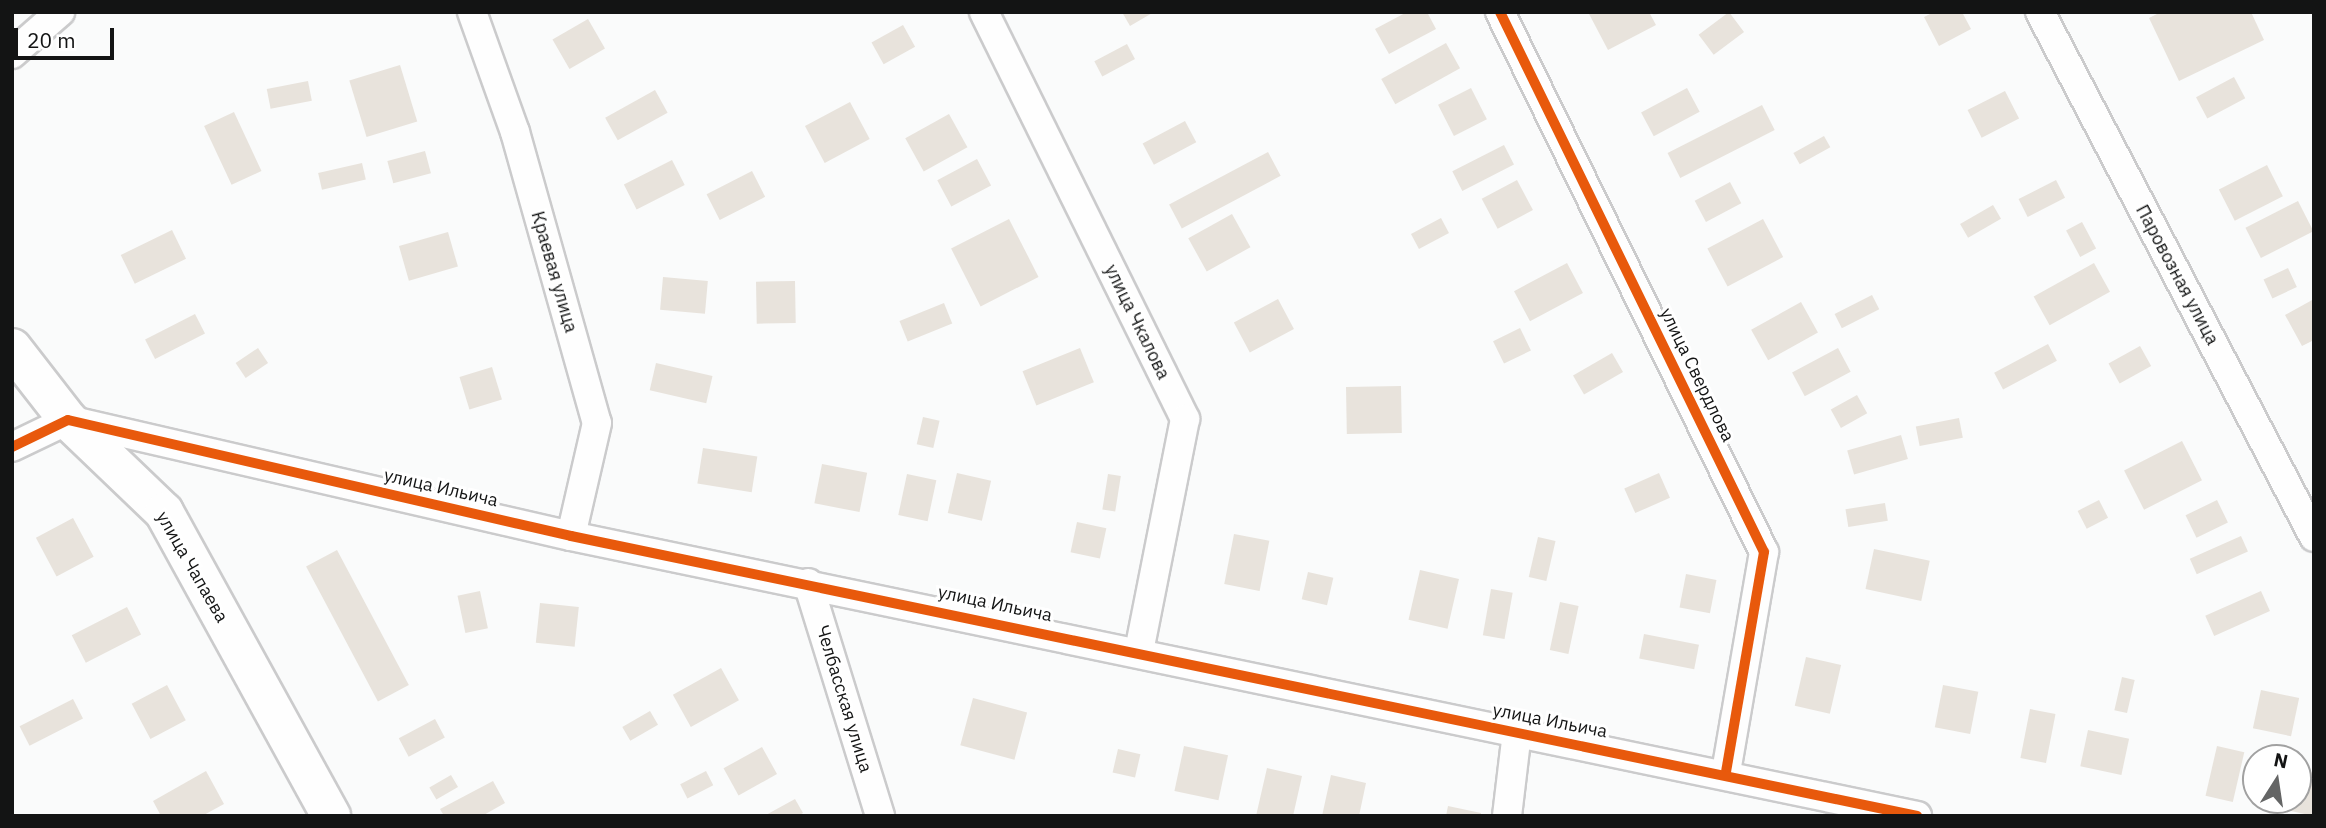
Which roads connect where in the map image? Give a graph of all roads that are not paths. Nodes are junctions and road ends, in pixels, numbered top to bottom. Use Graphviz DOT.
graph roads {
  1 [pos="61,12"];
  2 [pos="472,12"];
  3 [pos="984,12"];
  4 [pos="1500,12"];
  5 [pos="2040,12"];
  6 [pos="12,54"];
  7 [pos="12,348"];
  8 [pos="68,420"];
  9 [pos="12,447"];
  10 [pos="571,536"];
  11 [pos="2314,537"];
  12 [pos="808,583"];
  13 [pos="1139,652"];
  14 [pos="1517,732"];
  15 [pos="1726,772"];
  16 [pos="331,816"];
  17 [pos="880,816"];
  18 [pos="1507,816"];
  19 [pos="1917,816"];
  1 -- 6 [label="street"];
  2 -- 10 [label="street, Краевая улица"];
  3 -- 13 [label="street, улица Чкалова"];
  4 -- 15 [label="street, улица Свердлова"];
  5 -- 11 [label="street, Паровозная улица"];
  7 -- 8 [label="main road, улица Чапаева"];
  8 -- 9 [label="street"];
  8 -- 10 [label="street, улица Ильича"];
  8 -- 16 [label="main road, улица Чапаева"];
  10 -- 12 [label="street, улица Ильича"];
  12 -- 13 [label="street, улица Ильича"];
  12 -- 17 [label="street, Челбасская улица"];
  13 -- 14 [label="street, улица Ильича"];
  14 -- 15 [label="street, улица Ильича"];
  14 -- 18 [label="street"];
  15 -- 19 [label="street, улица Ильича"];
}
